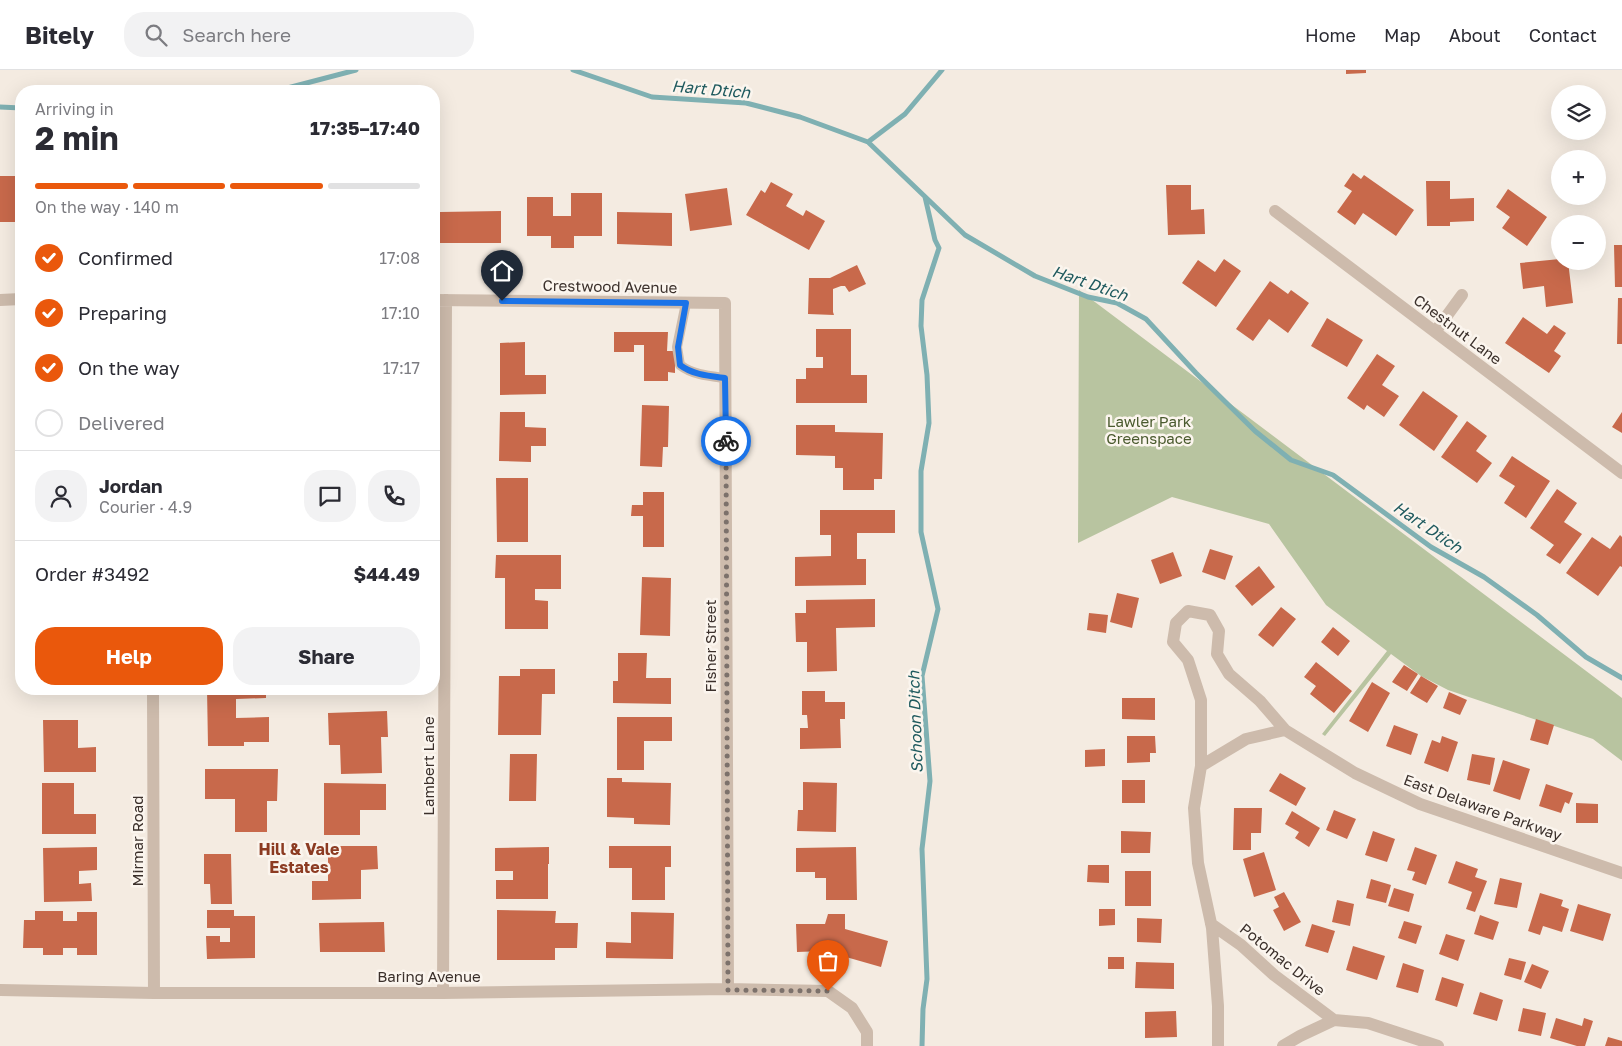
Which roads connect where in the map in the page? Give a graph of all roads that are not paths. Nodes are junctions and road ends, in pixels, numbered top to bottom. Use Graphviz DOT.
graph roads {
  1 [pos="1275,211"];
  2 [pos="1462,295"];
  3 [pos="0,300"];
  4 [pos="15,300"];
  5 [pos="440,300"];
  6 [pos="686,303"];
  7 [pos="725,303"];
  8 [pos="1435,332"];
  9 [pos="725,378"];
  10 [pos="1622,473"];
  11 [pos="153,695"];
  12 [pos="1285,730"];
  13 [pos="1201,766"];
  14 [pos="1622,873"];
  15 [pos="1211,924"];
  16 [pos="0,990"];
  17 [pos="728,990"];
  18 [pos="443,993"];
  19 [pos="154,994"];
  20 [pos="1334,1020"];
  21 [pos="867,1046"];
  22 [pos="1218,1046"];
  23 [pos="1282,1046"];
  24 [pos="1438,1046"];
  1 -- 8 [label="street, Chestnut Lane"];
  2 -- 8 [label="street"];
  3 -- 4 [label="street"];
  5 -- 6 [label="street, Crestwood Avenue"];
  5 -- 18 [label="street, Lambert Lane"];
  6 -- 7 [label="street, Crestwood Avenue"];
  6 -- 9 [label="lane"];
  7 -- 9 [label="street, Fisher Street"];
  8 -- 10 [label="street, Chestnut Lane"];
  9 -- 17 [label="street, Fisher Street"];
  11 -- 19 [label="street, Mirmar Road"];
  12 -- 13 [label="street"];
  12 -- 13 [label="street, East Delaware Parkway"];
  12 -- 14 [label="street, East Delaware Parkway"];
  13 -- 15 [label="street"];
  15 -- 20 [label="street, Potomac Drive"];
  15 -- 22 [label="street"];
  16 -- 19 [label="street, Baring Avenue"];
  17 -- 18 [label="street, Baring Avenue"];
  17 -- 21 [label="street, Baring Avenue"];
  18 -- 19 [label="street, Baring Avenue"];
  20 -- 23 [label="street"];
  20 -- 24 [label="street"];
}
